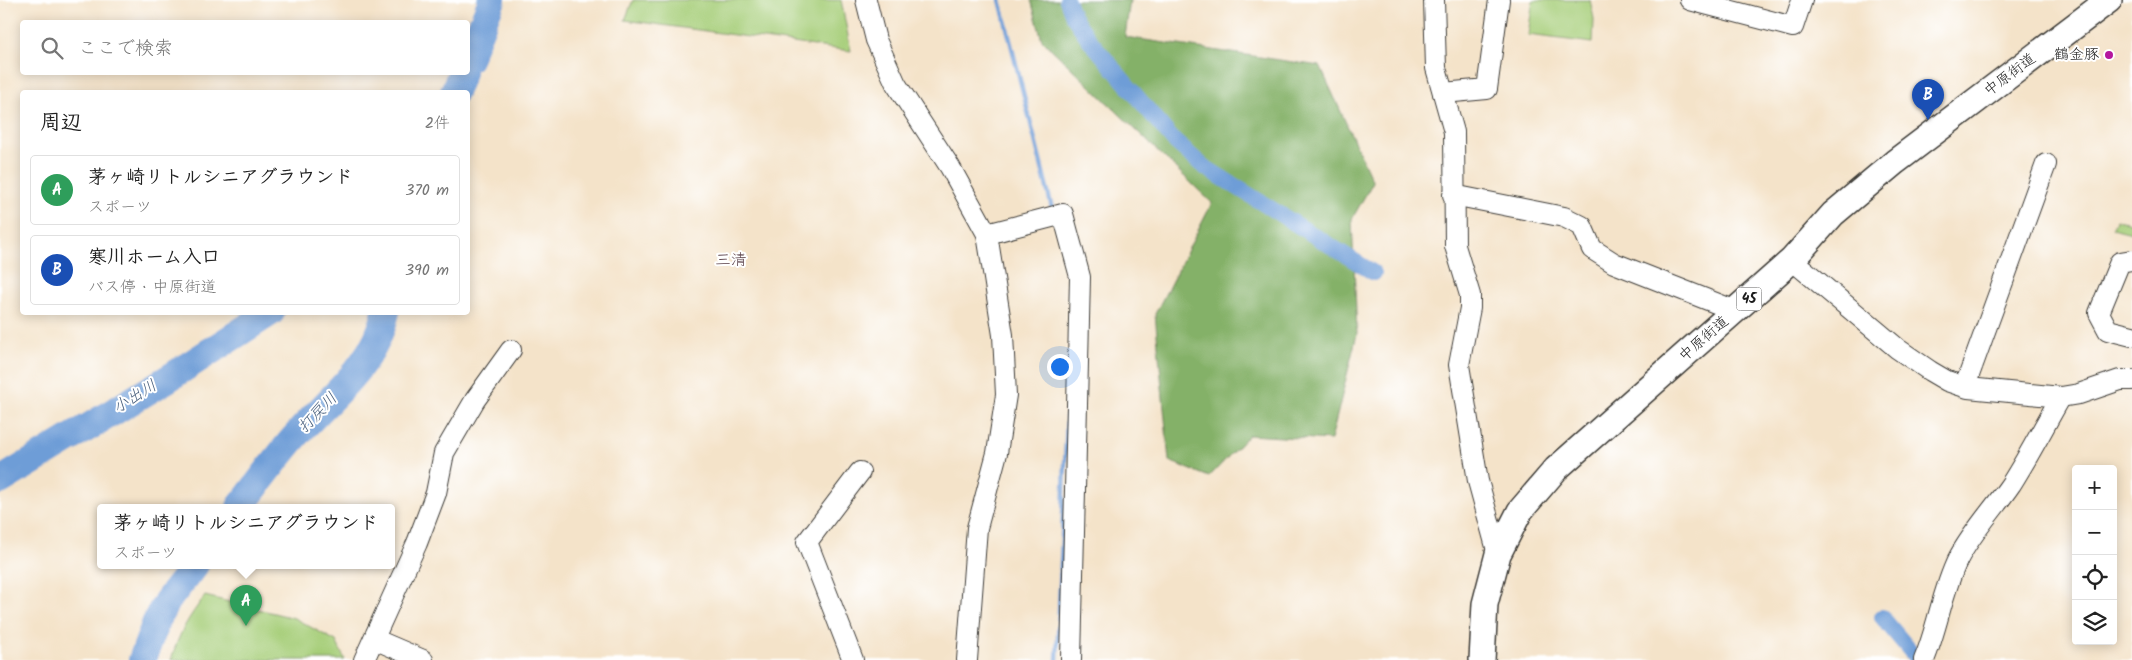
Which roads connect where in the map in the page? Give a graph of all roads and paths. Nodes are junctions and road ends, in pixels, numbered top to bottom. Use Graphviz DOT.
graph roads {
  1 [pos="866,0"];
  2 [pos="1434,0"];
  3 [pos="1499,0"];
  4 [pos="1690,0"];
  5 [pos="1802,0"];
  6 [pos="2109,0"];
  7 [pos="1443,94"];
  8 [pos="2046,164"];
  9 [pos="1453,195"];
  10 [pos="987,234"];
  11 [pos="1792,260"];
  12 [pos="2132,260"];
  13 [pos="1736,311"];
  14 [pos="2132,336"];
  15 [pos="511,350"];
  16 [pos="2132,380"];
  17 [pos="1965,386"];
  18 [pos="2061,398"];
  19 [pos="860,472"];
  20 [pos="1498,554"];
  21 [pos="374,639"];
  22 [pos="1924,659"];
  23 [pos="364,660"];
  24 [pos="422,660"];
  25 [pos="853,660"];
  26 [pos="967,660"];
  27 [pos="1071,660"];
  28 [pos="1482,660"];
  1 -- 10 [label="street"];
  2 -- 7 [label="street"];
  3 -- 7 [label="street"];
  4 -- 5 [label="street"];
  6 -- 11 [label="main road, 中原街道 / 45"];
  7 -- 9 [label="street"];
  8 -- 17 [label="street"];
  9 -- 13 [label="street"];
  9 -- 20 [label="street"];
  10 -- 26 [label="street"];
  10 -- 27 [label="street"];
  11 -- 13 [label="main road, 中原街道 / 45"];
  11 -- 17 [label="street"];
  12 -- 14 [label="street"];
  13 -- 20 [label="main road, 中原街道 / 45"];
  15 -- 21 [label="street"];
  16 -- 18 [label="street"];
  17 -- 18 [label="street"];
  18 -- 22 [label="street"];
  19 -- 25 [label="street"];
  20 -- 28 [label="main road, 中原街道 / 45"];
  21 -- 23 [label="street"];
  21 -- 24 [label="street"];
}
